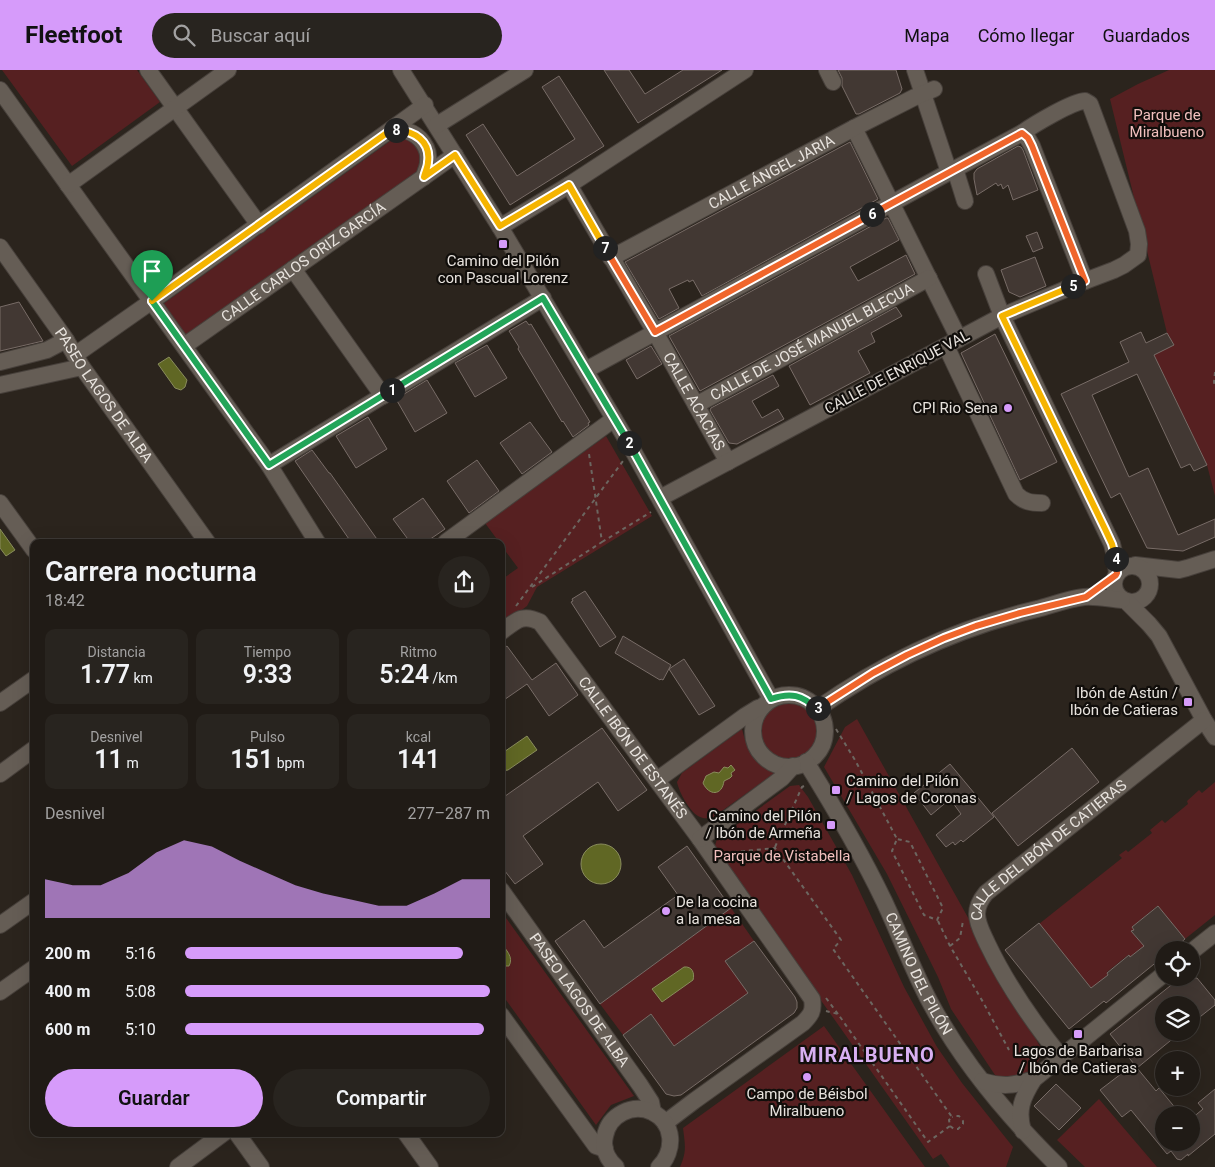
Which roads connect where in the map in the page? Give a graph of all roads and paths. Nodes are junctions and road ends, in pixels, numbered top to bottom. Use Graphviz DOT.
graph roads {
  1 [pos="148,70"];
  2 [pos="228,70"];
  3 [pos="402,70"];
  4 [pos="525,70"];
  5 [pos="745,70"];
  6 [pos="915,70"];
  7 [pos="927,70"];
  8 [pos="0,90"];
  9 [pos="928,91"];
  10 [pos="425,106"];
  11 [pos="175,108"];
  12 [pos="437,125"];
  13 [pos="854,128"];
  14 [pos="391,130"];
  15 [pos="1022,133"];
  16 [pos="455,155"];
  17 [pos="955,169"];
  18 [pos="424,177"];
  19 [pos="68,185"];
  20 [pos="569,185"];
  21 [pos="965,201"];
  22 [pos="892,203"];
  23 [pos="259,225"];
  24 [pos="500,226"];
  25 [pos="0,247"];
  26 [pos="611,258"];
  27 [pos="293,269"];
  28 [pos="986,274"];
  29 [pos="929,278"];
  30 [pos="1085,281"];
  31 [pos="543,298"];
  32 [pos="152,301"];
  33 [pos="1002,316"];
  34 [pos="655,332"];
  35 [pos="66,340"];
  36 [pos="953,343"];
  37 [pos="184,346"];
  38 [pos="79,361"];
  39 [pos="0,362"];
  40 [pos="586,370"];
  41 [pos="1215,372"];
  42 [pos="0,385"];
  43 [pos="1215,387"];
  44 [pos="383,396"];
  45 [pos="696,405"];
  46 [pos="614,419"];
  47 [pos="587,439"];
  48 [pos="623,462"];
  49 [pos="728,462"];
  50 [pos="269,465"];
  51 [pos="596,497"];
  52 [pos="661,501"];
  53 [pos="0,503"];
  54 [pos="1042,503"];
  55 [pos="205,539"];
  56 [pos="315,539"];
  57 [pos="450,539"];
  58 [pos="602,542"];
  59 [pos="30,544"];
  60 [pos="1215,559"];
  61 [pos="1135,566"];
  62 [pos="1179,570"];
  63 [pos="1116,574"];
  64 [pos="529,589"];
  65 [pos="1148,593"];
  66 [pos="1086,597"];
  67 [pos="1124,601"];
  68 [pos="518,613"];
  69 [pos="505,628"];
  70 [pos="30,682"];
  71 [pos="0,703"];
  72 [pos="767,703"];
  73 [pos="817,709"];
  74 [pos="1204,720"];
  75 [pos="836,728"];
  76 [pos="1215,737"];
  77 [pos="30,752"];
  78 [pos="799,764"];
  79 [pos="0,774"];
  80 [pos="816,778"];
  81 [pos="657,780"];
  82 [pos="700,839"];
  83 [pos="897,839"];
  84 [pos="775,848"];
  85 [pos="721,853"];
  86 [pos="505,896"];
  87 [pos="30,904"];
  88 [pos="937,920"];
  89 [pos="963,921"];
  90 [pos="0,925"];
  91 [pos="1215,933"];
  92 [pos="1200,945"];
  93 [pos="950,946"];
  94 [pos="30,971"];
  95 [pos="1155,981"];
  96 [pos="1,989"];
  97 [pos="820,1003"];
  98 [pos="838,1014"];
  99 [pos="505,1020"];
  100 [pos="1009,1050"];
  101 [pos="1061,1057"];
  102 [pos="1034,1080"];
  103 [pos="982,1081"];
  104 [pos="652,1112"];
  105 [pos="952,1117"];
  106 [pos="665,1123"];
  107 [pos="950,1126"];
  108 [pos="1024,1131"];
  109 [pos="219,1137"];
  110 [pos="240,1137"];
  111 [pos="409,1137"];
  112 [pos="609,1161"];
  113 [pos="178,1167"];
  114 [pos="261,1167"];
  115 [pos="430,1167"];
  116 [pos="660,1167"];
  117 [pos="1059,1167"];
  1 -- 11 [label="street"];
  2 -- 11 [label="street"];
  3 -- 10 [label="street"];
  4 -- 12 [label="street"];
  5 -- 20 [label="street"];
  6 -- 9 [label="street"];
  7 -- 9 [label="street"];
  8 -- 19 [label="street"];
  9 -- 13 [label="street, CALLE ÁNGEL JARIA"];
  9 -- 17 [label="street"];
  10 -- 12 [label="street"];
  10 -- 14 [label="street"];
  11 -- 19 [label="street"];
  11 -- 23 [label="street"];
  12 -- 16 [label="street"];
  13 -- 22 [label="street"];
  13 -- 26 [label="street, CALLE ÁNGEL JARIA"];
  14 -- 18 [label="street"];
  14 -- 23 [label="street"];
  15 -- 17 [label="street"];
  15 -- 30 [label="street"];
  15 -- 30 [label="street, CALLE DE ENRIQUE VAL"];
  16 -- 18 [label="street, CALLE CARLOS ORIZ GARCÍA"];
  16 -- 24 [label="street"];
  17 -- 21 [label="street"];
  17 -- 22 [label="street"];
  18 -- 27 [label="street, CALLE CARLOS ORIZ GARCÍA"];
  19 -- 32 [label="street"];
  20 -- 24 [label="street"];
  20 -- 26 [label="street, CALLE ACACIAS"];
  22 -- 29 [label="street"];
  22 -- 34 [label="street"];
  23 -- 32 [label="street"];
  24 -- 31 [label="street"];
  25 -- 35 [label="street, PASEO LAGOS DE ALBA"];
  26 -- 34 [label="street, CALLE ACACIAS"];
  27 -- 37 [label="street, CALLE CARLOS ORIZ GARCÍA"];
  27 -- 44 [label="street"];
  28 -- 33 [label="street"];
  29 -- 36 [label="street"];
  29 -- 45 [label="street, CALLE DE JOSÉ MANUEL BLECUA"];
  30 -- 33 [label="street, CALLE DE ENRIQUE VAL"];
  31 -- 40 [label="street"];
  31 -- 44 [label="street"];
  32 -- 37 [label="street"];
  32 -- 38 [label="street"];
  33 -- 36 [label="street, CALLE DE ENRIQUE VAL"];
  33 -- 63 [label="street"];
  34 -- 40 [label="street"];
  34 -- 45 [label="street, CALLE ACACIAS"];
  35 -- 38 [label="street, PASEO LAGOS DE ALBA"];
  35 -- 39 [label="street"];
  36 -- 49 [label="street, CALLE DE ENRIQUE VAL"];
  36 -- 54 [label="street"];
  37 -- 50 [label="street"];
  38 -- 42 [label="street"];
  38 -- 55 [label="street, PASEO LAGOS DE ALBA"];
  40 -- 46 [label="street"];
  41 -- 43 [label="path"];
  44 -- 50 [label="street"];
  45 -- 49 [label="street, CALLE ACACIAS"];
  46 -- 47 [label="street"];
  46 -- 52 [label="street"];
  47 -- 51 [label="path"];
  47 -- 57 [label="street"];
  48 -- 51 [label="path"];
  49 -- 52 [label="street, CALLE DE ENRIQUE VAL"];
  50 -- 56 [label="street"];
  51 -- 58 [label="path"];
  51 -- 64 [label="path"];
  52 -- 58 [label="path"];
  52 -- 72 [label="street"];
  53 -- 59 [label="street"];
  58 -- 64 [label="path"];
  60 -- 62 [label="street"];
  61 -- 62 [label="street"];
  61 -- 63 [label="street"];
  61 -- 65 [label="street"];
  62 -- 65 [label="street"];
  63 -- 66 [label="street"];
  63 -- 67 [label="street"];
  64 -- 68 [label="path"];
  65 -- 67 [label="street"];
  66 -- 67 [label="street"];
  66 -- 73 [label="street"];
  67 -- 74 [label="street"];
  68 -- 69 [label="street"];
  68 -- 81 [label="street, CALLE IBÓN DE ESTANÉS"];
  70 -- 71 [label="street"];
  72 -- 73 [label="street"];
  72 -- 78 [label="street"];
  72 -- 81 [label="street"];
  73 -- 78 [label="street"];
  74 -- 76 [label="street"];
  74 -- 101 [label="street, CALLE DEL IBÓN DE CATIERAS"];
  75 -- 83 [label="path"];
  77 -- 79 [label="street"];
  78 -- 80 [label="street, CAMINO DEL PILÓN"];
  78 -- 82 [label="street"];
  80 -- 84 [label="path"];
  80 -- 103 [label="street, CAMINO DEL PILÓN"];
  81 -- 82 [label="street, CALLE IBÓN DE ESTANÉS"];
  82 -- 97 [label="street, CALLE IBÓN DE ESTANÉS"];
  83 -- 88 [label="path"];
  83 -- 88 [label="path"];
  84 -- 85 [label="path"];
  84 -- 105 [label="path"];
  86 -- 104 [label="street, PASEO LAGOS DE ALBA"];
  87 -- 90 [label="street"];
  88 -- 93 [label="path"];
  89 -- 93 [label="path"];
  91 -- 92 [label="street"];
  93 -- 100 [label="path"];
  94 -- 96 [label="street"];
  95 -- 101 [label="street"];
  97 -- 98 [label="path"];
  97 -- 98 [label="path"];
  97 -- 106 [label="street"];
  98 -- 107 [label="path"];
  99 -- 112 [label="street"];
  101 -- 102 [label="street"];
  102 -- 103 [label="street"];
  102 -- 108 [label="street"];
  103 -- 108 [label="street, CAMINO DEL PILÓN"];
  104 -- 106 [label="street"];
  104 -- 112 [label="street"];
  105 -- 107 [label="path"];
  105 -- 107 [label="path"];
  106 -- 116 [label="street"];
  108 -- 117 [label="street, CAMINO DEL PILÓN"];
  109 -- 113 [label="street"];
  110 -- 114 [label="street"];
  111 -- 115 [label="street"];
}
